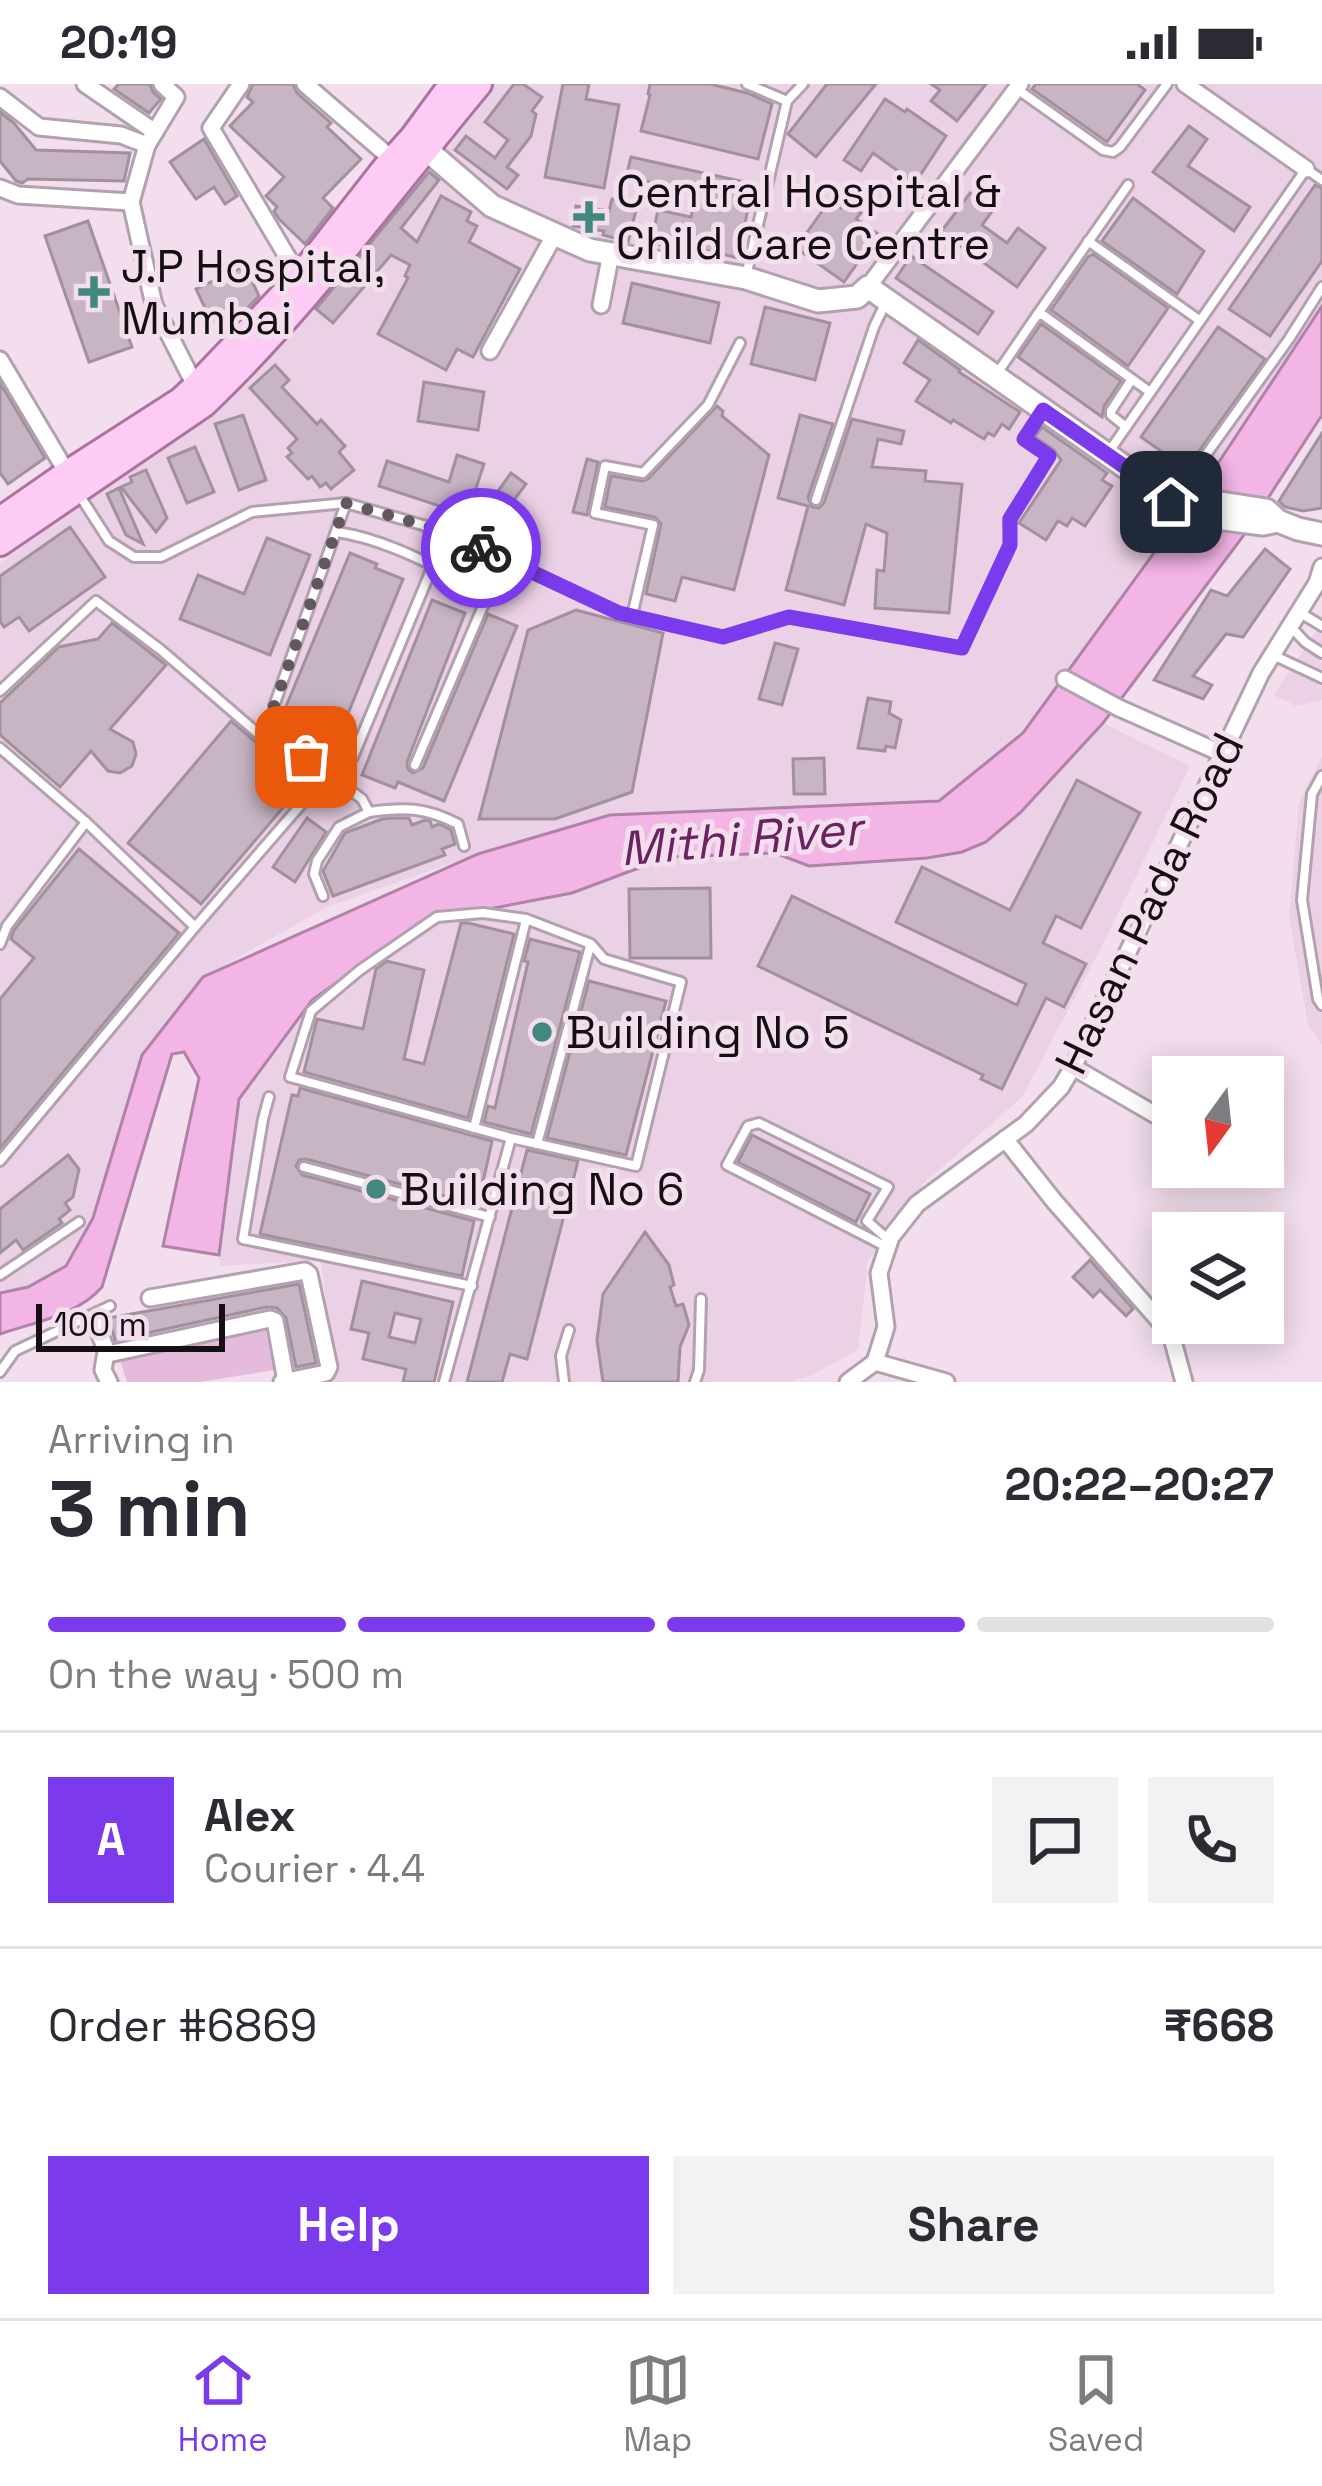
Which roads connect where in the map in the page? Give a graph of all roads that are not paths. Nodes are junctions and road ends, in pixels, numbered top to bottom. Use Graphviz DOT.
graph roads {
  1 [pos="85,84"];
  2 [pos="162,84"];
  3 [pos="241,84"];
  4 [pos="305,84"];
  5 [pos="452,84"];
  6 [pos="479,84"];
  7 [pos="747,84"];
  8 [pos="803,84"];
  9 [pos="1167,84"];
  10 [pos="1190,85"];
  11 [pos="1018,86"];
  12 [pos="0,97"];
  13 [pos="787,101"];
  14 [pos="151,139"];
  15 [pos="405,156"];
  16 [pos="1306,169"];
  17 [pos="1322,180"];
  18 [pos="1128,185"];
  19 [pos="0,188"];
  20 [pos="131,202"];
  21 [pos="555,234"];
  22 [pos="1088,241"];
  23 [pos="611,254"];
  24 [pos="746,278"];
  25 [pos="304,285"];
  26 [pos="1322,286"];
  27 [pos="526,287"];
  28 [pos="877,294"];
  29 [pos="601,305"];
  30 [pos="527,308"];
  31 [pos="1037,315"];
  32 [pos="1199,320"];
  33 [pos="740,344"];
  34 [pos="490,351"];
  35 [pos="0,360"];
  36 [pos="995,376"];
  37 [pos="1132,380"];
  38 [pos="1150,392"];
  39 [pos="200,395"];
  40 [pos="1043,410"];
  41 [pos="1126,428"];
  42 [pos="1108,454"];
  43 [pos="72,481"];
  44 [pos="1179,499"];
  45 [pos="816,500"];
  46 [pos="346,503"];
  47 [pos="0,520"];
  48 [pos="337,532"];
  49 [pos="447,532"];
  50 [pos="1322,534"];
  51 [pos="0,543"];
  52 [pos="1322,567"];
  53 [pos="434,568"];
  54 [pos="632,616"];
  55 [pos="1294,619"];
  56 [pos="1322,626"];
  57 [pos="1322,653"];
  58 [pos="1272,656"];
  59 [pos="1322,678"];
  60 [pos="1065,679"];
  61 [pos="0,691"];
  62 [pos="0,748"];
  63 [pos="1223,754"];
  64 [pos="353,758"];
  65 [pos="415,765"];
  66 [pos="1322,776"];
  67 [pos="369,812"];
  68 [pos="86,822"];
  69 [pos="464,846"];
  70 [pos="322,896"];
  71 [pos="526,919"];
  72 [pos="195,927"];
  73 [pos="0,944"];
  74 [pos="591,944"];
  75 [pos="1322,1005"];
  76 [pos="1073,1066"];
  77 [pos="269,1097"];
  78 [pos="1152,1113"];
  79 [pos="474,1128"];
  80 [pos="1005,1139"];
  81 [pos="510,1141"];
  82 [pos="537,1144"];
  83 [pos="0,1162"];
  84 [pos="304,1166"];
  85 [pos="490,1216"];
  86 [pos="79,1222"];
  87 [pos="888,1244"];
  88 [pos="0,1275"];
  89 [pos="472,1286"];
  90 [pos="150,1298"];
  91 [pos="701,1299"];
  92 [pos="110,1306"];
  93 [pos="95,1323"];
  94 [pos="569,1330"];
  95 [pos="106,1352"];
  96 [pos="874,1362"];
  97 [pos="0,1372"];
  98 [pos="110,1382"];
  99 [pos="284,1382"];
  100 [pos="444,1382"];
  101 [pos="564,1382"];
  102 [pos="694,1382"];
  103 [pos="848,1382"];
  104 [pos="946,1382"];
  105 [pos="1184,1382"];
  1 -- 14 [label="street"];
  2 -- 14 [label="street"];
  3 -- 25 [label="street"];
  4 -- 15 [label="street"];
  5 -- 15 [label="main road"];
  6 -- 15 [label="main road"];
  7 -- 13 [label="lane"];
  8 -- 13 [label="lane"];
  9 -- 11 [label="lane"];
  10 -- 16 [label="street"];
  11 -- 28 [label="street"];
  12 -- 14 [label="street"];
  13 -- 24 [label="lane"];
  14 -- 20 [label="street"];
  15 -- 21 [label="street"];
  15 -- 25 [label="main road"];
  16 -- 17 [label="lane"];
  16 -- 32 [label="lane"];
  18 -- 22 [label="lane"];
  19 -- 20 [label="street"];
  20 -- 39 [label="street"];
  21 -- 23 [label="street"];
  21 -- 27 [label="street"];
  22 -- 31 [label="lane"];
  22 -- 32 [label="lane"];
  23 -- 24 [label="street"];
  23 -- 29 [label="street"];
  24 -- 28 [label="street"];
  25 -- 39 [label="main road"];
  26 -- 44 [label="lane"];
  27 -- 30 [label="street"];
  27 -- 34 [label="street"];
  28 -- 36 [label="street"];
  28 -- 45 [label="lane"];
  31 -- 36 [label="lane"];
  31 -- 37 [label="lane"];
  32 -- 38 [label="lane"];
  33 -- 54 [label="lane"];
  35 -- 43 [label="street"];
  36 -- 40 [label="street"];
  37 -- 38 [label="lane"];
  37 -- 41 [label="lane"];
  38 -- 41 [label="lane"];
  39 -- 43 [label="main road"];
  40 -- 42 [label="street"];
  40 -- 54 [label="lane"];
  41 -- 42 [label="lane"];
  42 -- 44 [label="street"];
  43 -- 46 [label="lane"];
  43 -- 47 [label="main road"];
  43 -- 51 [label="main road"];
  44 -- 50 [label="street"];
  46 -- 48 [label="lane"];
  46 -- 49 [label="lane"];
  48 -- 53 [label="lane"];
  48 -- 67 [label="lane"];
  49 -- 53 [label="lane"];
  49 -- 54 [label="lane"];
  52 -- 55 [label="street, Hasan Pada Road"];
  53 -- 64 [label="lane"];
  53 -- 65 [label="lane"];
  55 -- 56 [label="lane"];
  55 -- 57 [label="lane"];
  55 -- 58 [label="street, Hasan Pada Road"];
  58 -- 59 [label="lane"];
  58 -- 63 [label="street, Hasan Pada Road"];
  60 -- 63 [label="street"];
  61 -- 72 [label="lane"];
  62 -- 68 [label="lane"];
  63 -- 76 [label="street, Hasan Pada Road"];
  66 -- 75 [label="lane"];
  67 -- 69 [label="lane"];
  67 -- 70 [label="lane"];
  68 -- 72 [label="lane"];
  68 -- 73 [label="lane"];
  71 -- 74 [label="lane"];
  71 -- 79 [label="lane"];
  71 -- 79 [label="lane"];
  72 -- 83 [label="lane"];
  74 -- 82 [label="lane"];
  74 -- 82 [label="lane"];
  76 -- 78 [label="street"];
  76 -- 80 [label="street, Hasan Pada Road"];
  77 -- 89 [label="lane"];
  79 -- 81 [label="lane"];
  80 -- 87 [label="street, Hasan Pada Road"];
  80 -- 105 [label="street"];
  81 -- 82 [label="lane"];
  81 -- 85 [label="lane"];
  84 -- 85 [label="lane"];
  85 -- 89 [label="lane"];
  86 -- 88 [label="lane"];
  87 -- 87 [label="lane"];
  87 -- 96 [label="street"];
  89 -- 100 [label="lane"];
  90 -- 99 [label="street"];
  91 -- 102 [label="lane"];
  92 -- 97 [label="lane"];
  93 -- 95 [label="street"];
  94 -- 101 [label="lane"];
  95 -- 98 [label="street"];
  95 -- 99 [label="street"];
  96 -- 103 [label="street"];
  96 -- 104 [label="street"];
}
